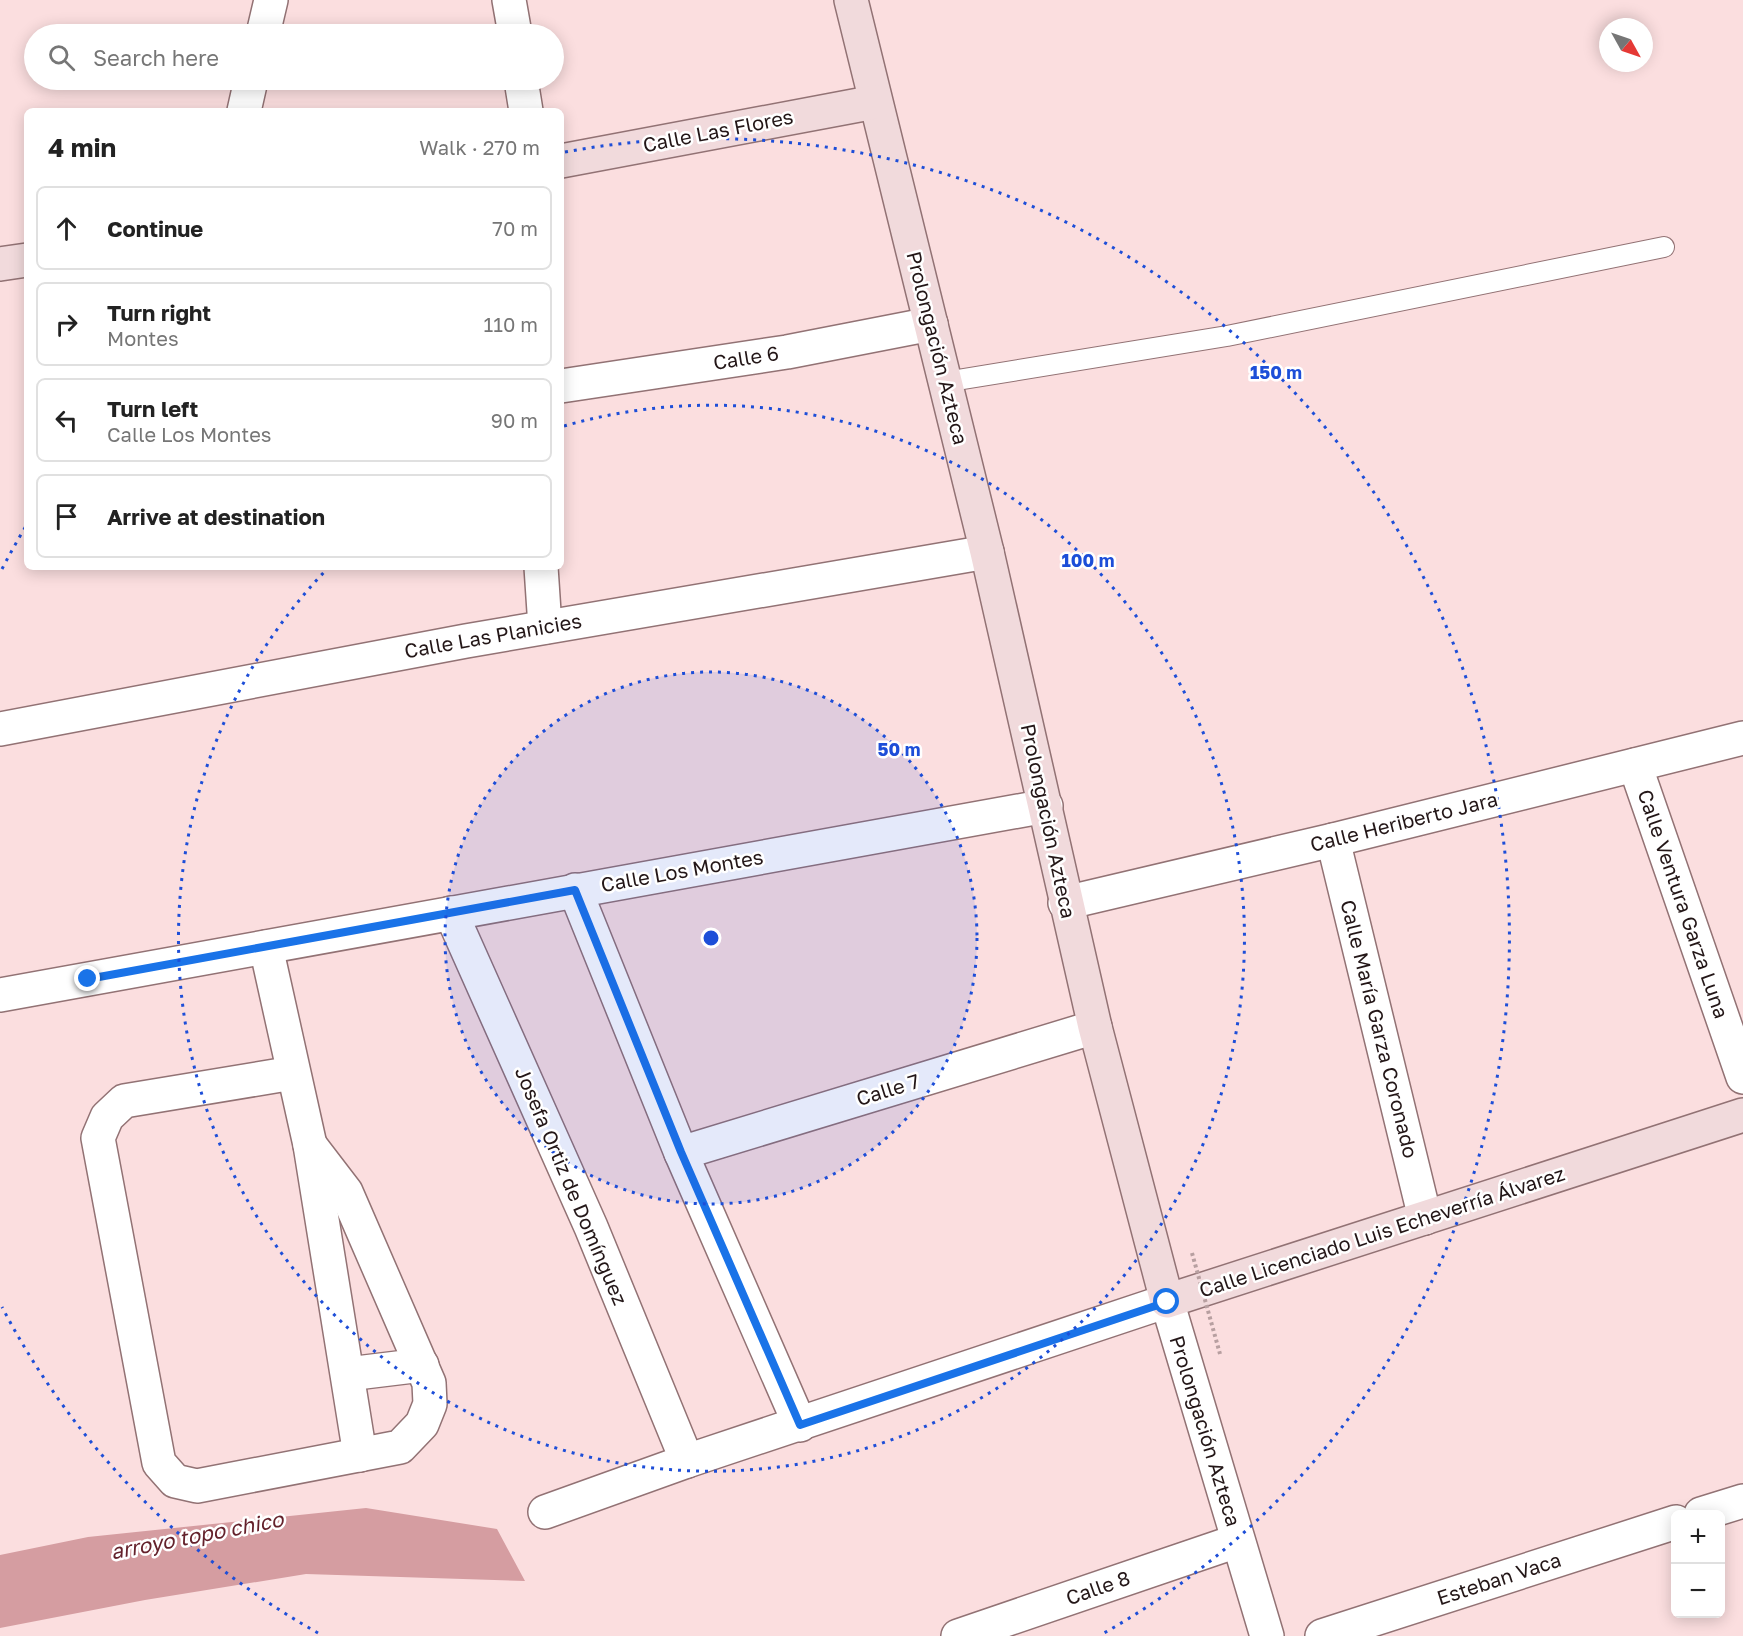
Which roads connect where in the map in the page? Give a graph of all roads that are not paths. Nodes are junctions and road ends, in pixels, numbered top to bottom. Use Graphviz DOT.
graph roads {
  1 [pos="271,0"];
  2 [pos="509,0"];
  3 [pos="851,0"];
  4 [pos="265,24"];
  5 [pos="513,24"];
  6 [pos="249,90"];
  7 [pos="523,90"];
  8 [pos="875,102"];
  9 [pos="245,108"];
  10 [pos="526,108"];
  11 [pos="564,160"];
  12 [pos="1664,247"];
  13 [pos="24,260"];
  14 [pos="0,264"];
  15 [pos="931,324"];
  16 [pos="945,382"];
  17 [pos="564,386"];
  18 [pos="987,552"];
  19 [pos="541,570"];
  20 [pos="545,627"];
  21 [pos="0,729"];
  22 [pos="1743,738"];
  23 [pos="1635,765"];
  24 [pos="1046,806"];
  25 [pos="1334,840"];
  26 [pos="575,890"];
  27 [pos="1065,903"];
  28 [pos="451,913"];
  29 [pos="266,946"];
  30 [pos="0,995"];
  31 [pos="1095,1027"];
  32 [pos="293,1073"];
  33 [pos="1743,1077"];
  34 [pos="1743,1115"];
  35 [pos="310,1145"];
  36 [pos="681,1152"];
  37 [pos="1425,1218"];
  38 [pos="1167,1302"];
  39 [pos="422,1365"];
  40 [pos="348,1374"];
  41 [pos="800,1425"];
  42 [pos="360,1455"];
  43 [pos="687,1461"];
  44 [pos="1743,1501"];
  45 [pos="1716,1510"];
  46 [pos="545,1512"];
  47 [pos="1671,1524"];
  48 [pos="1237,1541"];
  49 [pos="958,1636"];
  50 [pos="1267,1636"];
  51 [pos="1322,1636"];
  1 -- 4 [label="street"];
  2 -- 5 [label="street"];
  3 -- 8 [label="street, Prolongación Azteca"];
  6 -- 9 [label="street"];
  7 -- 10 [label="street"];
  8 -- 11 [label="street, Calle Las Flores"];
  8 -- 15 [label="street, Prolongación Azteca"];
  12 -- 16 [label="lane"];
  13 -- 14 [label="street"];
  15 -- 16 [label="street, Prolongación Azteca"];
  15 -- 17 [label="street, Calle 6"];
  16 -- 18 [label="street, Prolongación Azteca"];
  18 -- 20 [label="street, Calle Las Planicies"];
  18 -- 24 [label="street, Prolongación Azteca"];
  19 -- 20 [label="street"];
  20 -- 21 [label="street, Calle Las Planicies"];
  22 -- 23 [label="street, Calle Heriberto Jara"];
  23 -- 25 [label="street, Calle Heriberto Jara"];
  23 -- 33 [label="street, Calle Ventura Garza Luna"];
  24 -- 26 [label="street, Calle Los Montes"];
  24 -- 27 [label="street, Prolongación Azteca"];
  25 -- 27 [label="street, Calle Heriberto Jara"];
  25 -- 37 [label="street, Calle María Garza Coronado"];
  26 -- 28 [label="street, Calle Los Montes"];
  26 -- 36 [label="street"];
  27 -- 31 [label="street, Prolongación Azteca"];
  28 -- 29 [label="street, Calle Los Montes"];
  28 -- 43 [label="street, Josefa Ortiz de Domínguez"];
  29 -- 30 [label="street, Calle Los Montes"];
  29 -- 32 [label="street"];
  31 -- 36 [label="street, Calle 7"];
  31 -- 38 [label="street, Prolongación Azteca"];
  32 -- 35 [label="street"];
  32 -- 42 [label="street"];
  34 -- 37 [label="street, Calle Licenciado Luis Echeverría Álvarez"];
  35 -- 39 [label="street"];
  35 -- 40 [label="street"];
  36 -- 41 [label="street"];
  37 -- 38 [label="street, Calle Licenciado Luis Echeverría Álvarez"];
  38 -- 41 [label="street, Calle Licenciado Luis Echeverría Álvarez"];
  38 -- 48 [label="street, Prolongación Azteca"];
  39 -- 40 [label="street"];
  39 -- 42 [label="street"];
  40 -- 42 [label="street"];
  41 -- 43 [label="street, Calle Licenciado Luis Echeverría Álvarez"];
  43 -- 46 [label="street, Calle Licenciado Luis Echeverría Álvarez"];
  44 -- 45 [label="street"];
  47 -- 51 [label="street, Esteban Vaca"];
  48 -- 49 [label="street, Calle 8"];
  48 -- 50 [label="street, Prolongación Azteca"];
}
